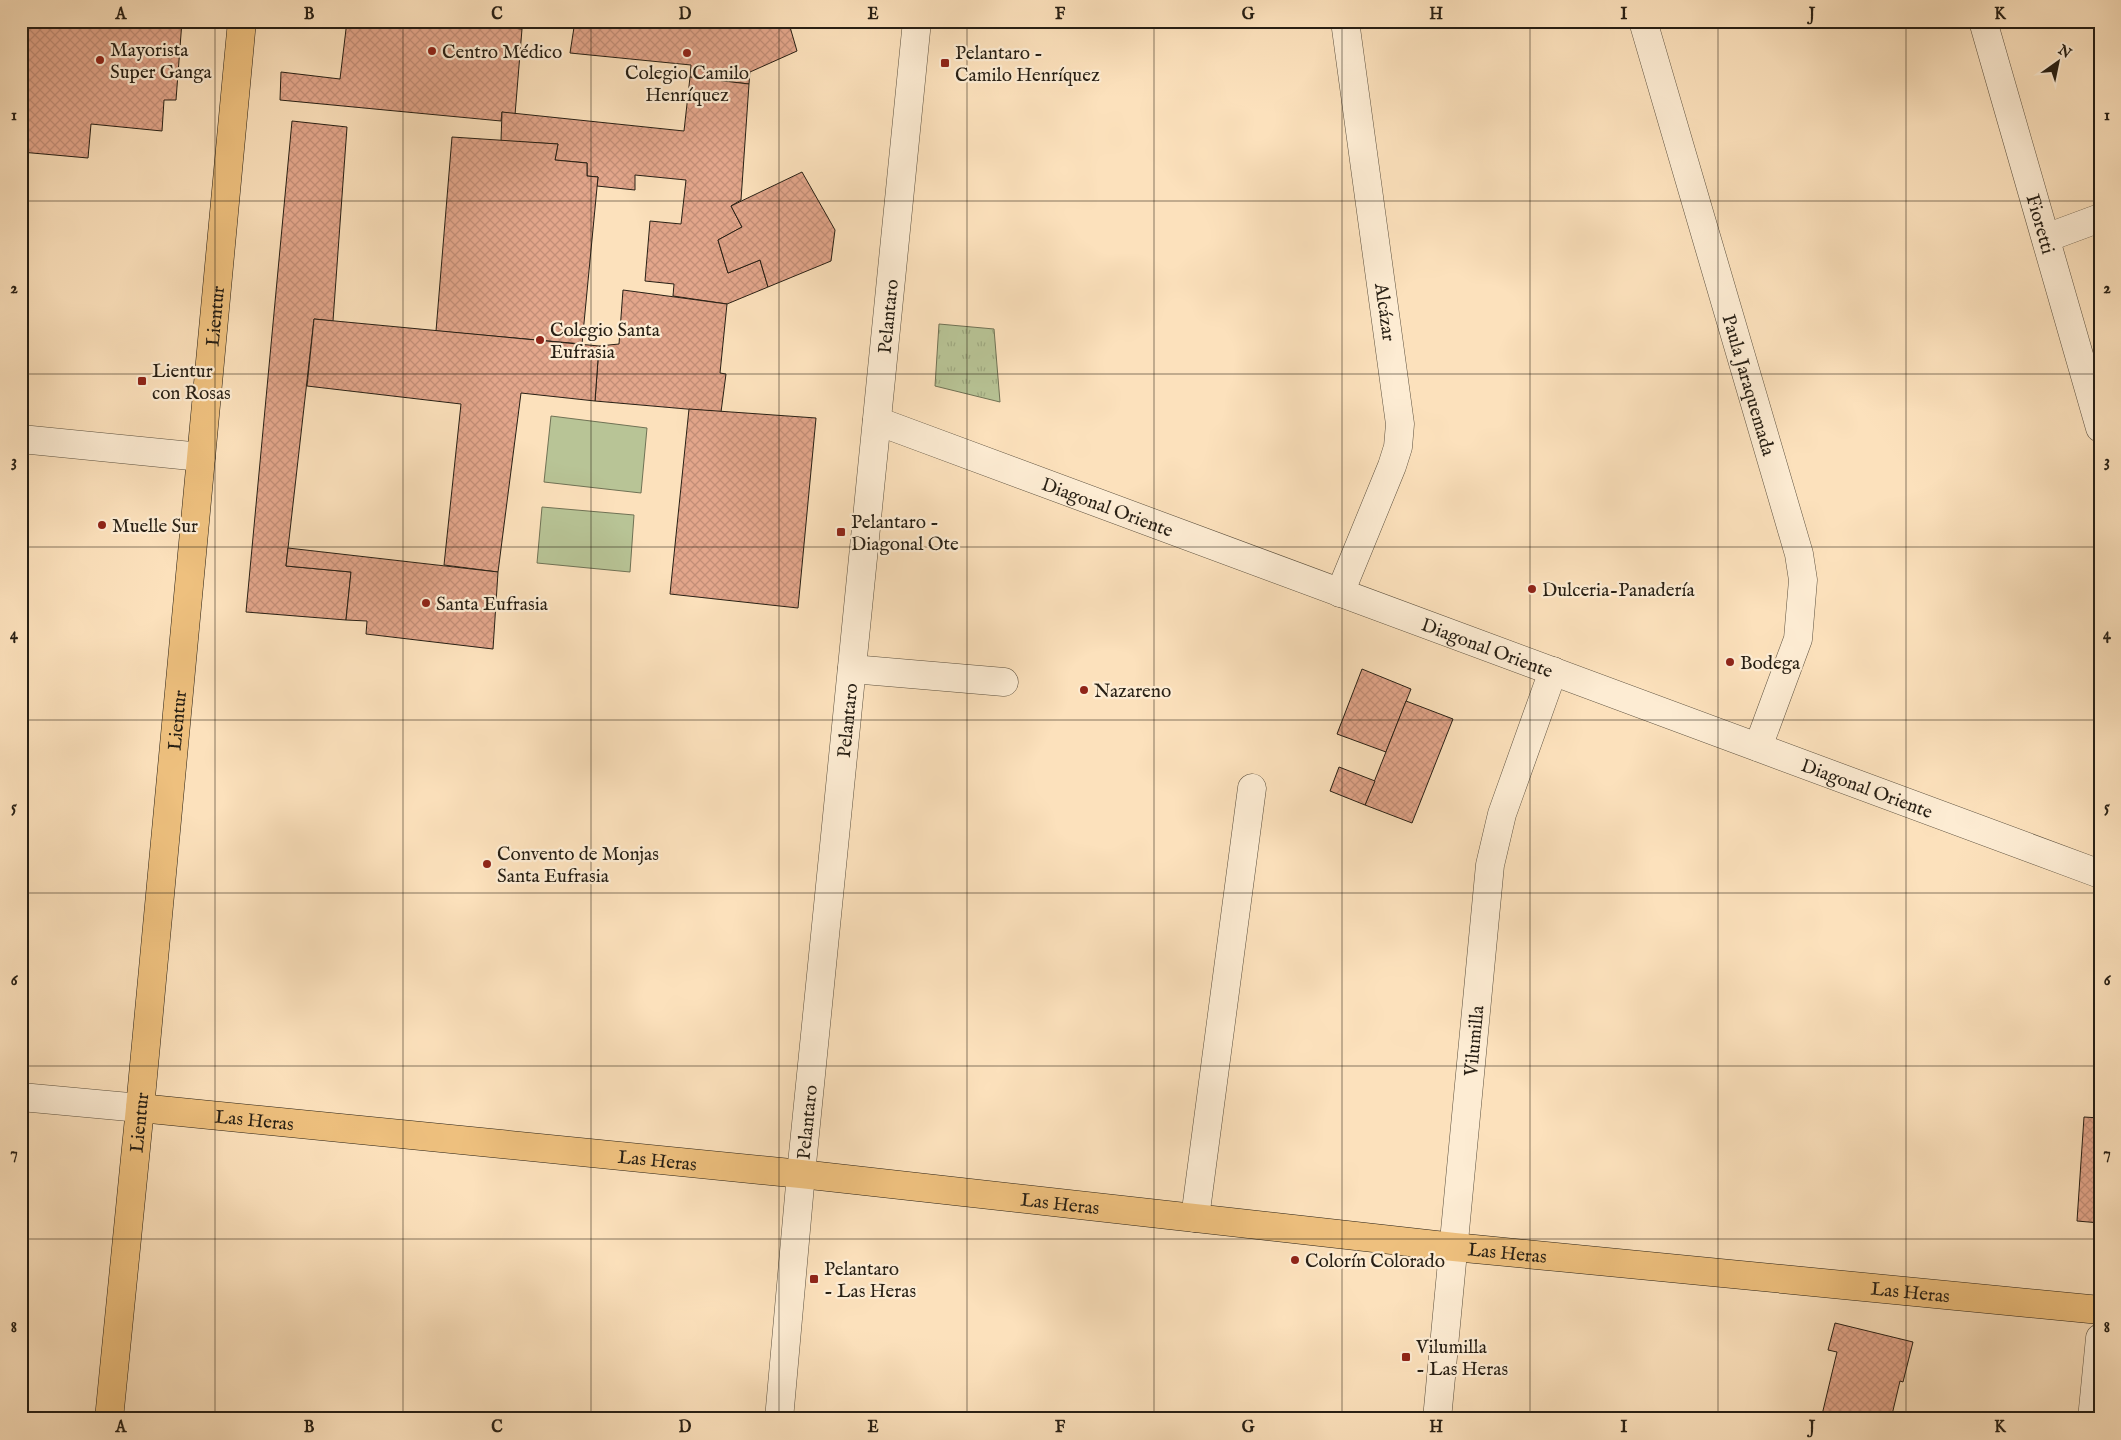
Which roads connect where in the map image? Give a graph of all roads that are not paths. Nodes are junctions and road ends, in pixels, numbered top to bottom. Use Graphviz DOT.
graph roads {
  1 [pos="242,21"];
  2 [pos="917,21"];
  3 [pos="1345,21"];
  4 [pos="1643,21"];
  5 [pos="1982,21"];
  6 [pos="2100,218"];
  7 [pos="2046,238"];
  8 [pos="876,421"];
  9 [pos="2100,428"];
  10 [pos="21,439"];
  11 [pos="201,457"];
  12 [pos="1340,592"];
  13 [pos="852,669"];
  14 [pos="1552,671"];
  15 [pos="1004,682"];
  16 [pos="1758,748"];
  17 [pos="1252,788"];
  18 [pos="2100,874"];
  19 [pos="21,1097"];
  20 [pos="140,1108"];
  21 [pos="801,1174"];
  22 [pos="1195,1218"];
  23 [pos="1454,1247"];
  24 [pos="2100,1310"];
  25 [pos="2100,1338"];
  26 [pos="109,1419"];
  27 [pos="779,1419"];
  28 [pos="1437,1419"];
  29 [pos="2092,1419"];
  1 -- 11 [label="main road, Lientur"];
  2 -- 8 [label="street, Pelantaro"];
  3 -- 12 [label="street, Alcázar"];
  4 -- 16 [label="street, Paula Jaraquemada"];
  5 -- 7 [label="street, Fioretti"];
  6 -- 7 [label="street"];
  7 -- 9 [label="street, Fioretti"];
  8 -- 12 [label="street, Diagonal Oriente"];
  8 -- 13 [label="street, Pelantaro"];
  10 -- 11 [label="street"];
  11 -- 20 [label="main road, Lientur"];
  12 -- 14 [label="street, Diagonal Oriente"];
  13 -- 15 [label="street"];
  13 -- 21 [label="street, Pelantaro"];
  14 -- 16 [label="street, Diagonal Oriente"];
  14 -- 23 [label="street, Vilumilla"];
  16 -- 18 [label="street, Diagonal Oriente"];
  17 -- 22 [label="street"];
  19 -- 20 [label="street, Las Heras"];
  20 -- 21 [label="main road, Las Heras"];
  20 -- 26 [label="main road, Lientur"];
  21 -- 22 [label="main road, Las Heras"];
  21 -- 27 [label="street, Pelantaro"];
  22 -- 23 [label="main road, Las Heras"];
  23 -- 24 [label="main road, Las Heras"];
  23 -- 28 [label="street, Vilumilla"];
  25 -- 29 [label="street"];
}
